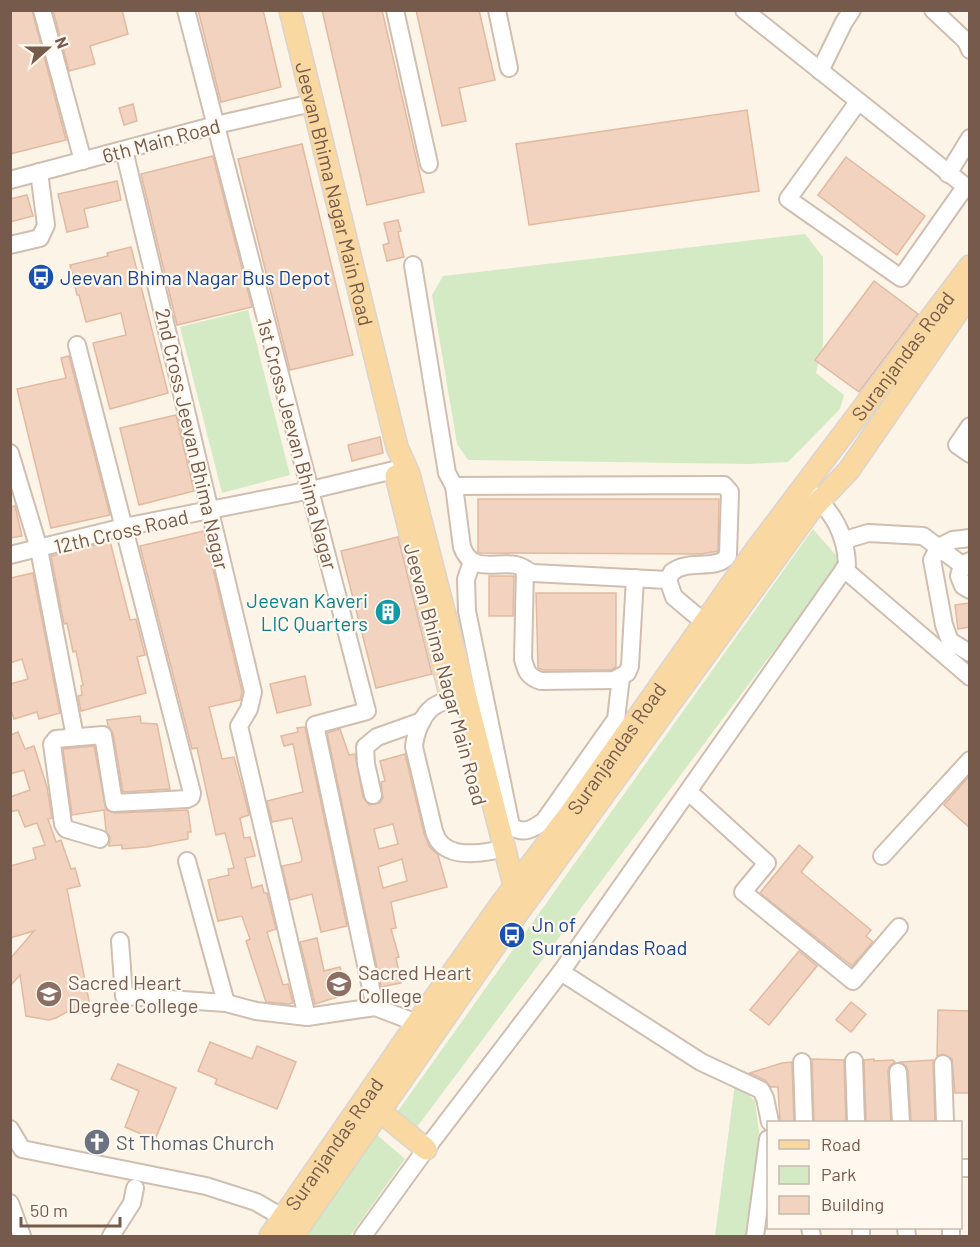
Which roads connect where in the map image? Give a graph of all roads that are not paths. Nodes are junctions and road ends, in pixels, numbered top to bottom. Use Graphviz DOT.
graph roads {
  1 [pos="42,10"];
  2 [pos="186,10"];
  3 [pos="290,10"];
  4 [pos="395,10"];
  5 [pos="497,10"];
  6 [pos="744,10"];
  7 [pos="852,10"];
  8 [pos="933,10"];
  9 [pos="968,42"];
  10 [pos="509,68"];
  11 [pos="820,71"];
  12 [pos="858,102"];
  13 [pos="312,103"];
  14 [pos="216,125"];
  15 [pos="969,138"];
  16 [pos="124,150"];
  17 [pos="83,161"];
  18 [pos="429,164"];
  19 [pos="39,172"];
  20 [pos="948,174"];
  21 [pos="10,180"];
  22 [pos="967,188"];
  23 [pos="10,245"];
  24 [pos="413,265"];
  25 [pos="969,266"];
  26 [pos="969,294"];
  27 [pos="77,345"];
  28 [pos="969,426"];
  29 [pos="10,453"];
  30 [pos="969,454"];
  31 [pos="401,469"];
  32 [pos="454,486"];
  33 [pos="311,490"];
  34 [pos="812,494"];
  35 [pos="211,511"];
  36 [pos="124,527"];
  37 [pos="969,538"];
  38 [pos="845,540"];
  39 [pos="939,547"];
  40 [pos="39,549"];
  41 [pos="10,555"];
  42 [pos="471,562"];
  43 [pos="966,563"];
  44 [pos="525,569"];
  45 [pos="844,569"];
  46 [pos="635,578"];
  47 [pos="668,580"];
  48 [pos="969,590"];
  49 [pos="705,623"];
  50 [pos="969,653"];
  51 [pos="969,677"];
  52 [pos="621,678"];
  53 [pos="452,698"];
  54 [pos="422,721"];
  55 [pos="75,737"];
  56 [pos="969,760"];
  57 [pos="689,792"];
  58 [pos="373,795"];
  59 [pos="100,839"];
  60 [pos="492,851"];
  61 [pos="882,856"];
  62 [pos="187,861"];
  63 [pos="515,901"];
  64 [pos="899,927"];
  65 [pos="120,941"];
  66 [pos="561,972"];
  67 [pos="226,1003"];
  68 [pos="375,1007"];
  69 [pos="307,1017"];
  70 [pos="417,1023"];
  71 [pos="854,1061"];
  72 [pos="802,1062"];
  73 [pos="943,1064"];
  74 [pos="898,1072"];
  75 [pos="372,1105"];
  76 [pos="770,1121"];
  77 [pos="804,1121"];
  78 [pos="856,1121"];
  79 [pos="901,1121"];
  80 [pos="945,1121"];
  81 [pos="10,1129"];
  82 [pos="426,1149"];
  83 [pos="767,1155"];
  84 [pos="766,1172"];
  85 [pos="135,1188"];
  86 [pos="10,1203"];
  87 [pos="292,1227"];
  88 [pos="760,1229"];
  89 [pos="19,1236"];
  90 [pos="111,1236"];
  91 [pos="270,1236"];
  92 [pos="363,1236"];
  1 -- 17 [label="street"];
  2 -- 14 [label="street, 1st Cross Jeevan Bhima Nagar"];
  3 -- 13 [label="main road, Jeevan Bhima Nagar Main Road"];
  4 -- 18 [label="street"];
  5 -- 10 [label="street"];
  6 -- 11 [label="street"];
  7 -- 11 [label="street"];
  8 -- 9 [label="street"];
  11 -- 12 [label="street"];
  12 -- 20 [label="street"];
  12 -- 22 [label="street"];
  13 -- 14 [label="street, 6th Main Road"];
  13 -- 31 [label="main road, Jeevan Bhima Nagar Main Road"];
  14 -- 16 [label="street, 6th Main Road"];
  14 -- 33 [label="street, 1st Cross Jeevan Bhima Nagar"];
  15 -- 20 [label="street"];
  16 -- 17 [label="street, 6th Main Road"];
  16 -- 35 [label="street, 2nd Cross Jeevan Bhima Nagar"];
  17 -- 19 [label="street, 6th Main Road"];
  19 -- 21 [label="street, 6th Main Road"];
  19 -- 23 [label="street"];
  20 -- 22 [label="street"];
  24 -- 32 [label="street"];
  25 -- 34 [label="main road, Suranjandas Road"];
  26 -- 34 [label="main road, Suranjandas Road"];
  27 -- 36 [label="street"];
  28 -- 30 [label="street"];
  29 -- 40 [label="street"];
  31 -- 33 [label="street, 12th Cross Road"];
  31 -- 53 [label="main road, Jeevan Bhima Nagar Main Road"];
  31 -- 63 [label="main road, Jeevan Bhima Nagar Main Road"];
  32 -- 42 [label="street"];
  32 -- 47 [label="street"];
  33 -- 35 [label="street, 12th Cross Road"];
  33 -- 68 [label="street, 1st Cross Jeevan Bhima Nagar"];
  34 -- 38 [label="street"];
  34 -- 49 [label="main road, Suranjandas Road"];
  34 -- 63 [label="main road, Suranjandas Road"];
  35 -- 36 [label="street, 12th Cross Road"];
  35 -- 69 [label="street, 2nd Cross Jeevan Bhima Nagar"];
  36 -- 40 [label="street, 12th Cross Road"];
  36 -- 55 [label="street"];
  37 -- 39 [label="street"];
  38 -- 39 [label="street"];
  38 -- 45 [label="street"];
  39 -- 43 [label="street"];
  39 -- 50 [label="street"];
  40 -- 41 [label="street, 12th Cross Road"];
  40 -- 55 [label="street"];
  42 -- 44 [label="street"];
  42 -- 52 [label="street"];
  43 -- 48 [label="street"];
  44 -- 46 [label="street"];
  44 -- 52 [label="street"];
  45 -- 51 [label="street"];
  45 -- 57 [label="street"];
  46 -- 47 [label="street"];
  46 -- 52 [label="street"];
  47 -- 49 [label="street"];
  49 -- 63 [label="main road, Suranjandas Road"];
  53 -- 54 [label="street"];
  53 -- 60 [label="main road, Jeevan Bhima Nagar Main Road"];
  54 -- 58 [label="street"];
  54 -- 60 [label="street"];
  55 -- 59 [label="street"];
  56 -- 61 [label="street"];
  57 -- 64 [label="street"];
  57 -- 66 [label="street"];
  60 -- 63 [label="main road, Jeevan Bhima Nagar Main Road"];
  62 -- 67 [label="street"];
  63 -- 70 [label="main road, Suranjandas Road"];
  63 -- 75 [label="main road, Suranjandas Road"];
  65 -- 67 [label="street"];
  66 -- 76 [label="street"];
  66 -- 82 [label="street"];
  67 -- 69 [label="street"];
  68 -- 69 [label="street"];
  68 -- 70 [label="street"];
  70 -- 75 [label="main road, Suranjandas Road"];
  71 -- 78 [label="street"];
  72 -- 77 [label="street"];
  73 -- 80 [label="street"];
  74 -- 79 [label="street"];
  75 -- 82 [label="main road"];
  75 -- 87 [label="main road, Suranjandas Road"];
  81 -- 87 [label="street"];
  82 -- 92 [label="street"];
  83 -- 84 [label="street"];
  84 -- 88 [label="street"];
  85 -- 90 [label="street"];
  86 -- 89 [label="street"];
  87 -- 91 [label="main road, Suranjandas Road"];
}
